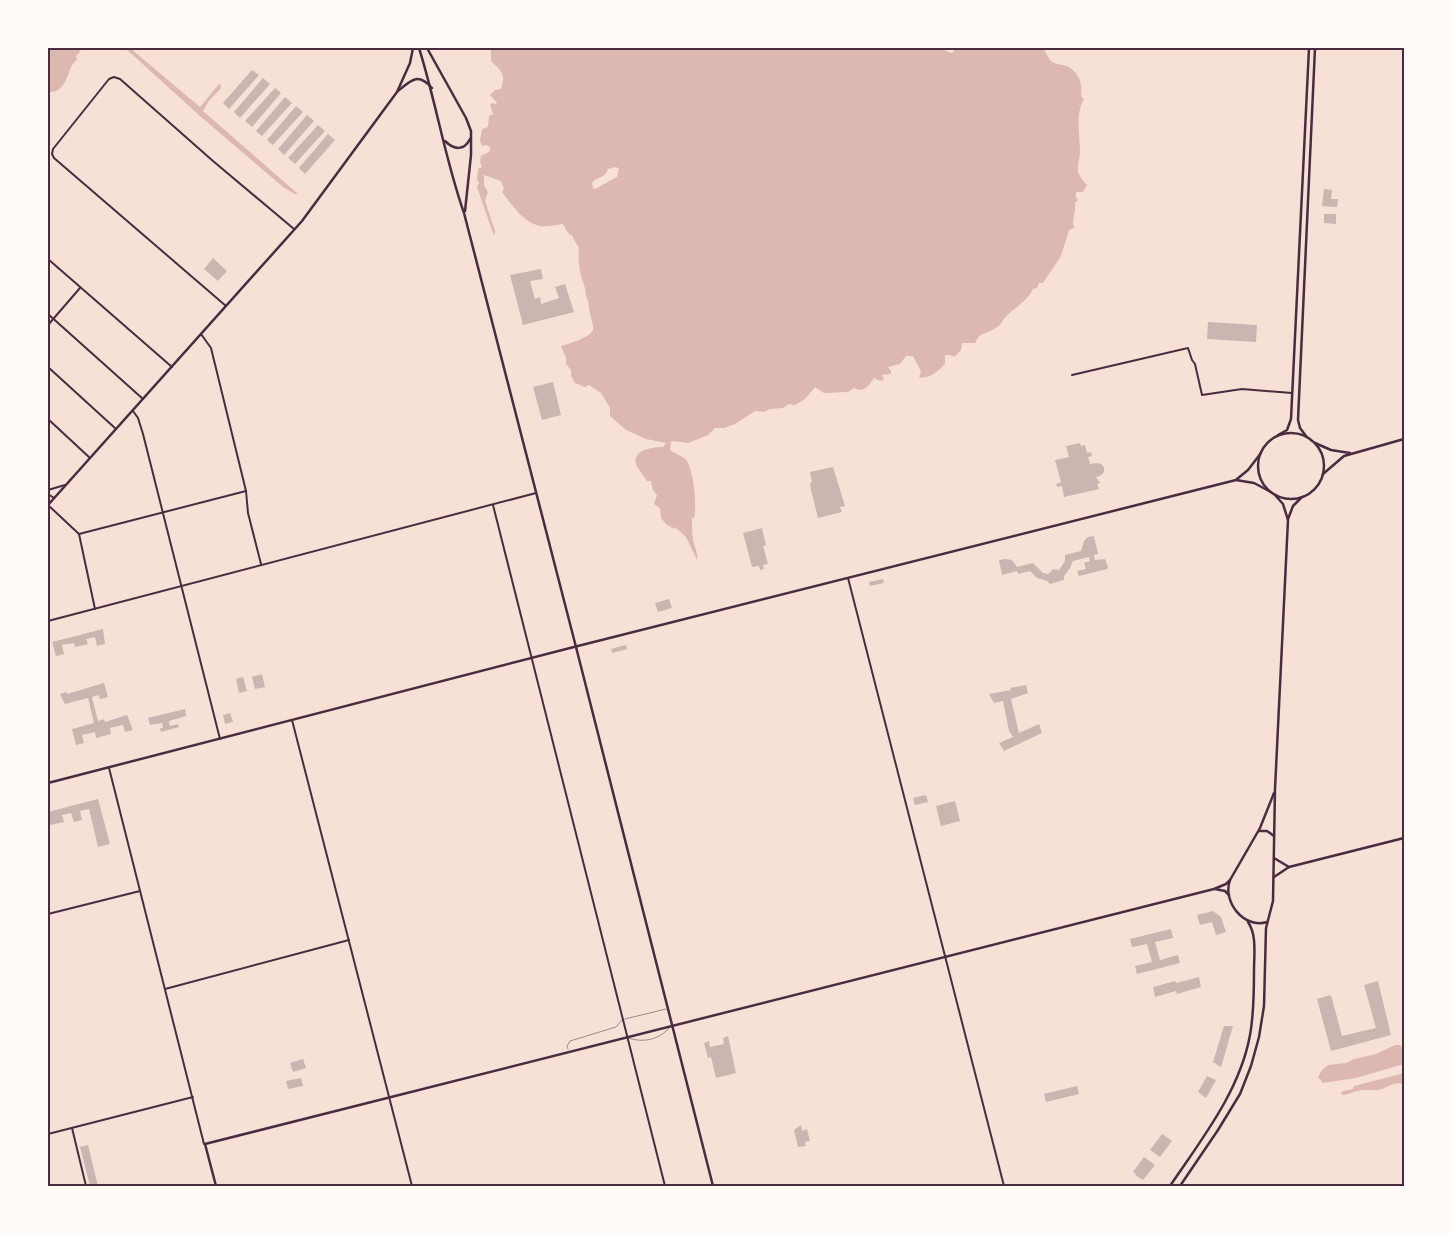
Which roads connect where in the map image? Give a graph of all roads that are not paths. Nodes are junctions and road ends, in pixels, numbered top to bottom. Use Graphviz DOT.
graph roads {
  1 [pos="413,48"];
  2 [pos="420,48"];
  3 [pos="427,48"];
  4 [pos="1309,48"];
  5 [pos="1315,48"];
  6 [pos="432,88"];
  7 [pos="397,92"];
  8 [pos="471,136"];
  9 [pos="444,140"];
  10 [pos="1301,208"];
  11 [pos="1307,208"];
  12 [pos="464,213"];
  13 [pos="295,230"];
  14 [pos="1300,244"];
  15 [pos="1305,245"];
  16 [pos="48,259"];
  17 [pos="80,288"];
  18 [pos="226,306"];
  19 [pos="48,314"];
  20 [pos="53,318"];
  21 [pos="48,325"];
  22 [pos="201,334"];
  23 [pos="48,367"];
  24 [pos="172,367"];
  25 [pos="1072,375"];
  26 [pos="1292,393"];
  27 [pos="1299,393"];
  28 [pos="143,399"];
  29 [pos="132,410"];
  30 [pos="48,419"];
  31 [pos="116,429"];
  32 [pos="1278,435"];
  33 [pos="1306,436"];
  34 [pos="1404,439"];
  35 [pos="1315,443"];
  36 [pos="1261,453"];
  37 [pos="1351,453"];
  38 [pos="90,458"];
  39 [pos="1323,474"];
  40 [pos="1236,480"];
  41 [pos="65,485"];
  42 [pos="48,490"];
  43 [pos="246,491"];
  44 [pos="1270,491"];
  45 [pos="537,493"];
  46 [pos="48,494"];
  47 [pos="1275,495"];
  48 [pos="1302,497"];
  49 [pos="54,498"];
  50 [pos="48,505"];
  51 [pos="493,505"];
  52 [pos="162,512"];
  53 [pos="1288,520"];
  54 [pos="79,534"];
  55 [pos="261,566"];
  56 [pos="848,578"];
  57 [pos="181,586"];
  58 [pos="95,609"];
  59 [pos="48,621"];
  60 [pos="576,647"];
  61 [pos="532,658"];
  62 [pos="292,720"];
  63 [pos="220,739"];
  64 [pos="109,768"];
  65 [pos="48,784"];
  66 [pos="1275,789"];
  67 [pos="1258,832"];
  68 [pos="1274,838"];
  69 [pos="1404,838"];
  70 [pos="1274,858"];
  71 [pos="1289,867"];
  72 [pos="1273,878"];
  73 [pos="1230,880"];
  74 [pos="1214,889"];
  75 [pos="140,890"];
  76 [pos="1229,895"];
  77 [pos="48,914"];
  78 [pos="1248,922"];
  79 [pos="1267,922"];
  80 [pos="349,940"];
  81 [pos="944,957"];
  82 [pos="165,989"];
  83 [pos="667,1009"];
  84 [pos="623,1020"];
  85 [pos="671,1026"];
  86 [pos="627,1038"];
  87 [pos="568,1053"];
  88 [pos="193,1097"];
  89 [pos="389,1098"];
  90 [pos="72,1128"];
  91 [pos="48,1134"];
  92 [pos="205,1144"];
  93 [pos="86,1186"];
  94 [pos="216,1186"];
  95 [pos="412,1186"];
  96 [pos="665,1186"];
  97 [pos="713,1186"];
  98 [pos="1004,1186"];
  99 [pos="1170,1186"];
  100 [pos="1180,1186"];
  1 -- 7 [label="main road"];
  2 -- 6 [label="main road"];
  3 -- 8 [label="main road"];
  4 -- 10 [label="main road"];
  5 -- 11 [label="main road"];
  6 -- 7 [label="main road"];
  6 -- 9 [label="main road"];
  7 -- 13 [label="main road"];
  8 -- 9 [label="main road"];
  8 -- 12 [label="main road"];
  9 -- 12 [label="main road"];
  10 -- 11 [label="main road"];
  10 -- 14 [label="main road"];
  11 -- 15 [label="main road"];
  12 -- 45 [label="main road"];
  13 -- 18 [label="main road"];
  13 -- 18 [label="street"];
  14 -- 15 [label="main road"];
  14 -- 26 [label="main road"];
  15 -- 27 [label="main road"];
  16 -- 17 [label="street"];
  17 -- 20 [label="street"];
  17 -- 24 [label="street"];
  18 -- 22 [label="main road"];
  19 -- 20 [label="street"];
  20 -- 21 [label="street"];
  20 -- 28 [label="street"];
  22 -- 24 [label="main road"];
  22 -- 43 [label="street"];
  23 -- 31 [label="street"];
  24 -- 28 [label="main road"];
  25 -- 26 [label="street"];
  26 -- 27 [label="main road"];
  26 -- 32 [label="main road"];
  27 -- 33 [label="main road"];
  28 -- 29 [label="main road"];
  29 -- 31 [label="main road"];
  29 -- 52 [label="street"];
  30 -- 38 [label="street"];
  31 -- 38 [label="main road"];
  32 -- 33 [label="main road"];
  32 -- 36 [label="main road"];
  33 -- 35 [label="main road"];
  34 -- 37 [label="main road"];
  35 -- 37 [label="main road"];
  35 -- 39 [label="main road"];
  36 -- 40 [label="main road"];
  36 -- 44 [label="main road"];
  37 -- 39 [label="main road"];
  38 -- 41 [label="main road"];
  39 -- 48 [label="main road"];
  40 -- 44 [label="main road"];
  40 -- 56 [label="main road"];
  41 -- 42 [label="street"];
  41 -- 49 [label="main road"];
  43 -- 52 [label="street"];
  43 -- 55 [label="street"];
  44 -- 47 [label="main road"];
  45 -- 51 [label="street"];
  45 -- 60 [label="main road"];
  46 -- 49 [label="street"];
  47 -- 48 [label="main road"];
  47 -- 53 [label="main road"];
  48 -- 53 [label="main road"];
  49 -- 50 [label="main road"];
  50 -- 54 [label="street"];
  51 -- 55 [label="street"];
  51 -- 61 [label="street"];
  52 -- 54 [label="street"];
  52 -- 57 [label="street"];
  53 -- 66 [label="main road"];
  54 -- 58 [label="street"];
  55 -- 57 [label="street"];
  56 -- 60 [label="main road"];
  56 -- 81 [label="street"];
  57 -- 58 [label="street"];
  57 -- 63 [label="street"];
  58 -- 59 [label="street"];
  60 -- 61 [label="main road"];
  60 -- 83 [label="main road"];
  61 -- 62 [label="main road"];
  61 -- 84 [label="street"];
  62 -- 63 [label="main road"];
  62 -- 80 [label="street"];
  63 -- 64 [label="main road"];
  64 -- 65 [label="main road"];
  64 -- 75 [label="street"];
  66 -- 67 [label="main road"];
  66 -- 68 [label="main road"];
  67 -- 68 [label="main road"];
  67 -- 73 [label="main road"];
  68 -- 70 [label="main road"];
  69 -- 71 [label="main road"];
  70 -- 71 [label="main road"];
  70 -- 72 [label="main road"];
  71 -- 72 [label="main road"];
  72 -- 79 [label="main road"];
  73 -- 74 [label="main road"];
  73 -- 76 [label="main road"];
  74 -- 76 [label="main road"];
  74 -- 81 [label="main road"];
  75 -- 77 [label="street"];
  75 -- 82 [label="street"];
  76 -- 78 [label="main road"];
  78 -- 79 [label="main road"];
  78 -- 99 [label="main road"];
  79 -- 100 [label="main road"];
  80 -- 82 [label="street"];
  80 -- 89 [label="street"];
  81 -- 85 [label="main road"];
  81 -- 98 [label="street"];
  82 -- 88 [label="street"];
  83 -- 84 [label="lane"];
  83 -- 85 [label="main road"];
  84 -- 86 [label="street"];
  84 -- 87 [label="lane"];
  85 -- 86 [label="main road"];
  85 -- 86 [label="lane"];
  85 -- 97 [label="main road"];
  86 -- 87 [label="main road"];
  86 -- 96 [label="street"];
  87 -- 89 [label="main road"];
  88 -- 90 [label="street"];
  88 -- 92 [label="street"];
  89 -- 92 [label="main road"];
  89 -- 95 [label="street"];
  90 -- 91 [label="street"];
  90 -- 93 [label="street"];
  92 -- 94 [label="main road"];
}
